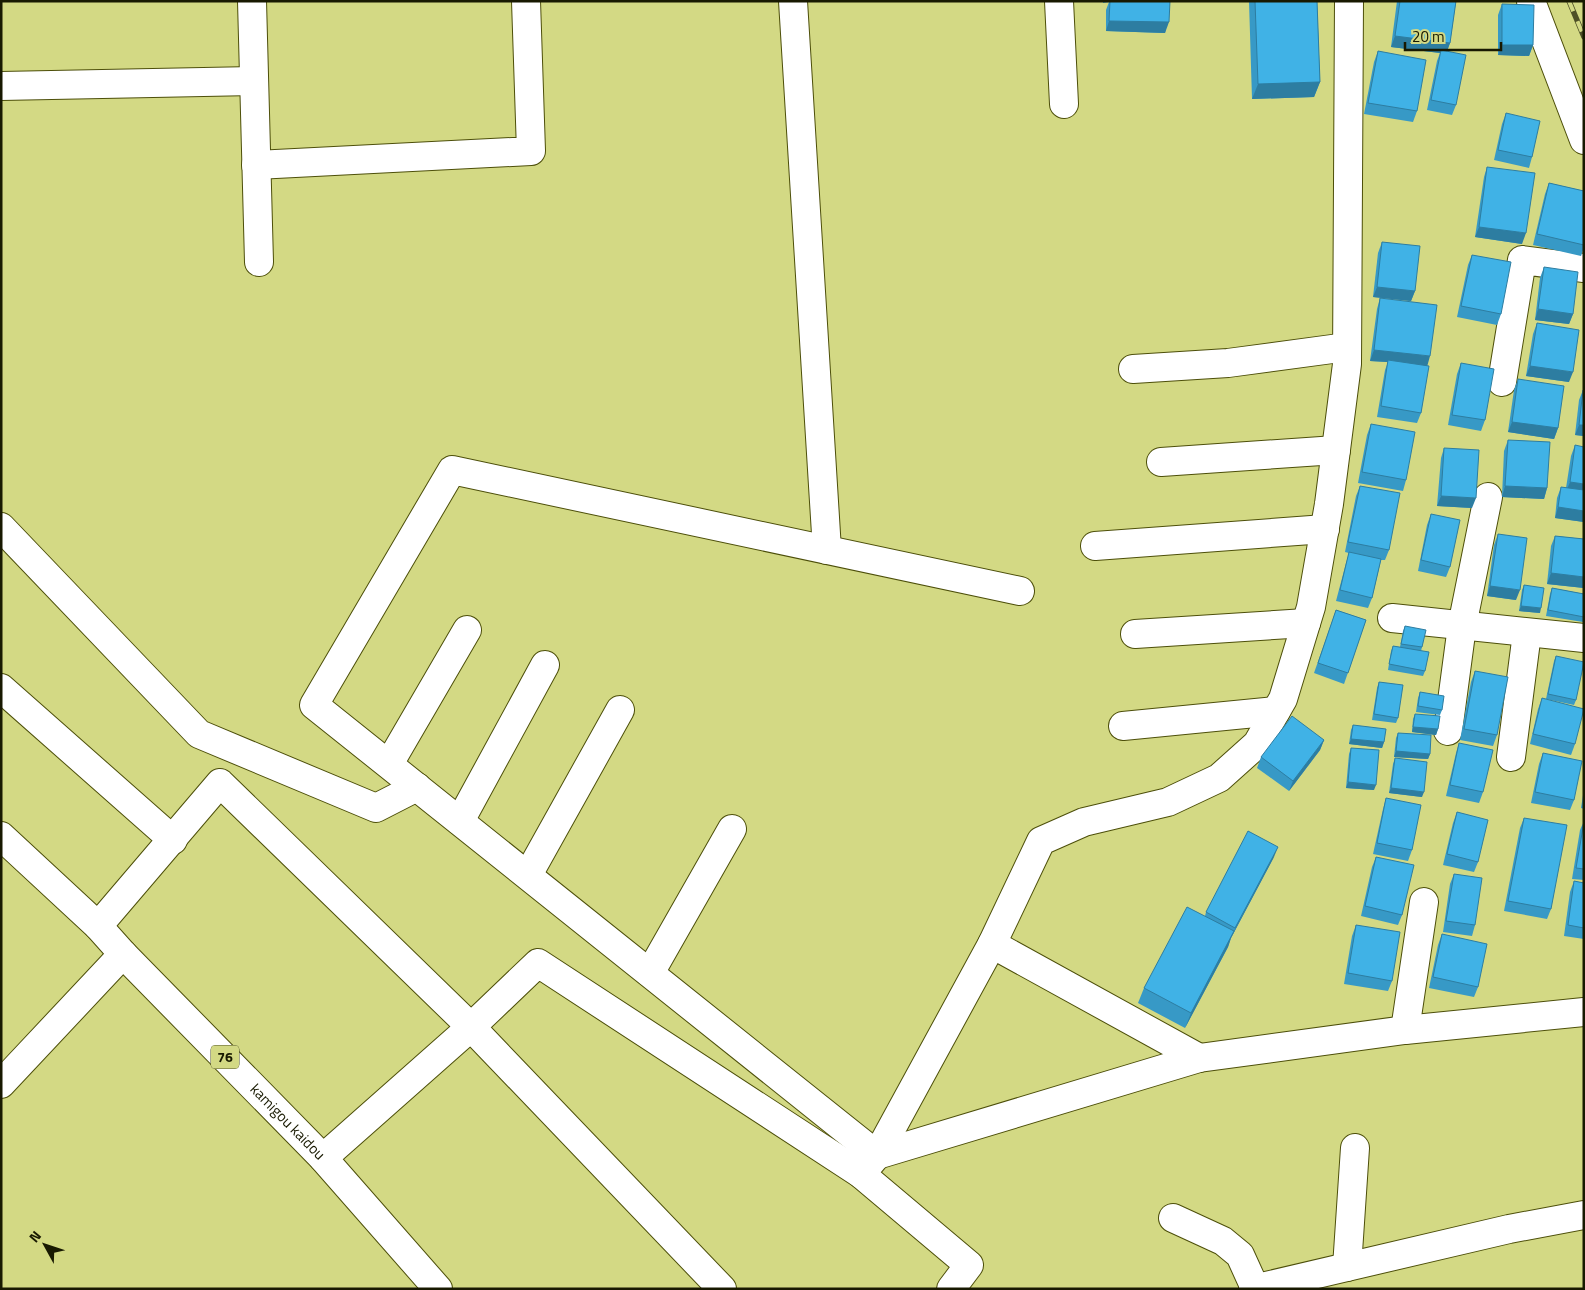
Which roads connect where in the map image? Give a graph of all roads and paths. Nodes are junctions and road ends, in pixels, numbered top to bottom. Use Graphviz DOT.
graph roads {
  1 [pos="252,1"];
  2 [pos="526,1"];
  3 [pos="793,1"];
  4 [pos="1059,1"];
  5 [pos="1349,1"];
  6 [pos="1532,1"];
  7 [pos="254,81"];
  8 [pos="1,86"];
  9 [pos="1064,104"];
  10 [pos="1584,140"];
  11 [pos="256,164"];
  12 [pos="259,262"];
  13 [pos="1584,268"];
  14 [pos="1347,348"];
  15 [pos="1133,369"];
  16 [pos="1502,382"];
  17 [pos="1336,450"];
  18 [pos="1160,462"];
  19 [pos="1488,497"];
  20 [pos="1,527"];
  21 [pos="1325,529"];
  22 [pos="1096,546"];
  23 [pos="827,550"];
  24 [pos="1020,591"];
  25 [pos="1392,618"];
  26 [pos="1306,623"];
  27 [pos="1462,626"];
  28 [pos="467,630"];
  29 [pos="1527,633"];
  30 [pos="1135,634"];
  31 [pos="1584,638"];
  32 [pos="545,664"];
  33 [pos="1,688"];
  34 [pos="620,710"];
  35 [pos="1276,711"];
  36 [pos="1123,726"];
  37 [pos="1448,731"];
  38 [pos="1511,757"];
  39 [pos="389,764"];
  40 [pos="417,787"];
  41 [pos="460,821"];
  42 [pos="732,828"];
  43 [pos="1,836"];
  44 [pos="173,840"];
  45 [pos="528,875"];
  46 [pos="1424,902"];
  47 [pos="98,926"];
  48 [pos="992,944"];
  49 [pos="123,954"];
  50 [pos="650,973"];
  51 [pos="1584,1012"];
  52 [pos="472,1027"];
  53 [pos="1404,1030"];
  54 [pos="1199,1058"];
  55 [pos="1,1084"];
  56 [pos="1355,1148"];
  57 [pos="323,1158"];
  58 [pos="869,1164"];
  59 [pos="1584,1215"];
  60 [pos="1173,1218"];
  61 [pos="1347,1267"];
  62 [pos="1254,1288"];
  63 [pos="438,1289"];
  64 [pos="722,1289"];
  65 [pos="950,1289"];
  1 -- 7 [label="street"];
  2 -- 11 [label="street"];
  3 -- 23 [label="street"];
  4 -- 9 [label="street"];
  5 -- 14 [label="street"];
  6 -- 10 [label="street"];
  7 -- 8 [label="street"];
  7 -- 11 [label="street"];
  11 -- 12 [label="street"];
  13 -- 16 [label="street"];
  14 -- 15 [label="street"];
  14 -- 17 [label="street"];
  17 -- 18 [label="street"];
  17 -- 21 [label="street"];
  19 -- 27 [label="street"];
  20 -- 40 [label="street"];
  21 -- 22 [label="street"];
  21 -- 26 [label="street"];
  23 -- 24 [label="street"];
  23 -- 39 [label="street"];
  25 -- 27 [label="street"];
  26 -- 30 [label="street"];
  26 -- 35 [label="street"];
  27 -- 29 [label="street"];
  27 -- 37 [label="street"];
  28 -- 39 [label="street"];
  29 -- 31 [label="street"];
  29 -- 38 [label="street"];
  32 -- 41 [label="street"];
  33 -- 44 [label="street"];
  34 -- 45 [label="street"];
  35 -- 36 [label="street"];
  35 -- 48 [label="street"];
  39 -- 40 [label="street"];
  40 -- 41 [label="street"];
  41 -- 45 [label="street"];
  42 -- 50 [label="street"];
  43 -- 47 [label="street, kamigou kaidou / 76"];
  44 -- 47 [label="street"];
  44 -- 52 [label="street"];
  45 -- 50 [label="street"];
  46 -- 53 [label="street"];
  47 -- 49 [label="street, kamigou kaidou / 76"];
  48 -- 54 [label="street"];
  48 -- 58 [label="street"];
  49 -- 55 [label="street"];
  49 -- 57 [label="street, kamigou kaidou / 76"];
  50 -- 58 [label="street"];
  51 -- 53 [label="street"];
  52 -- 57 [label="street"];
  52 -- 58 [label="street"];
  52 -- 64 [label="street"];
  53 -- 54 [label="street"];
  54 -- 58 [label="street"];
  56 -- 61 [label="street"];
  57 -- 63 [label="street, kamigou kaidou / 76"];
  58 -- 65 [label="street"];
  59 -- 61 [label="street"];
  60 -- 62 [label="street"];
  61 -- 62 [label="street"];
}
